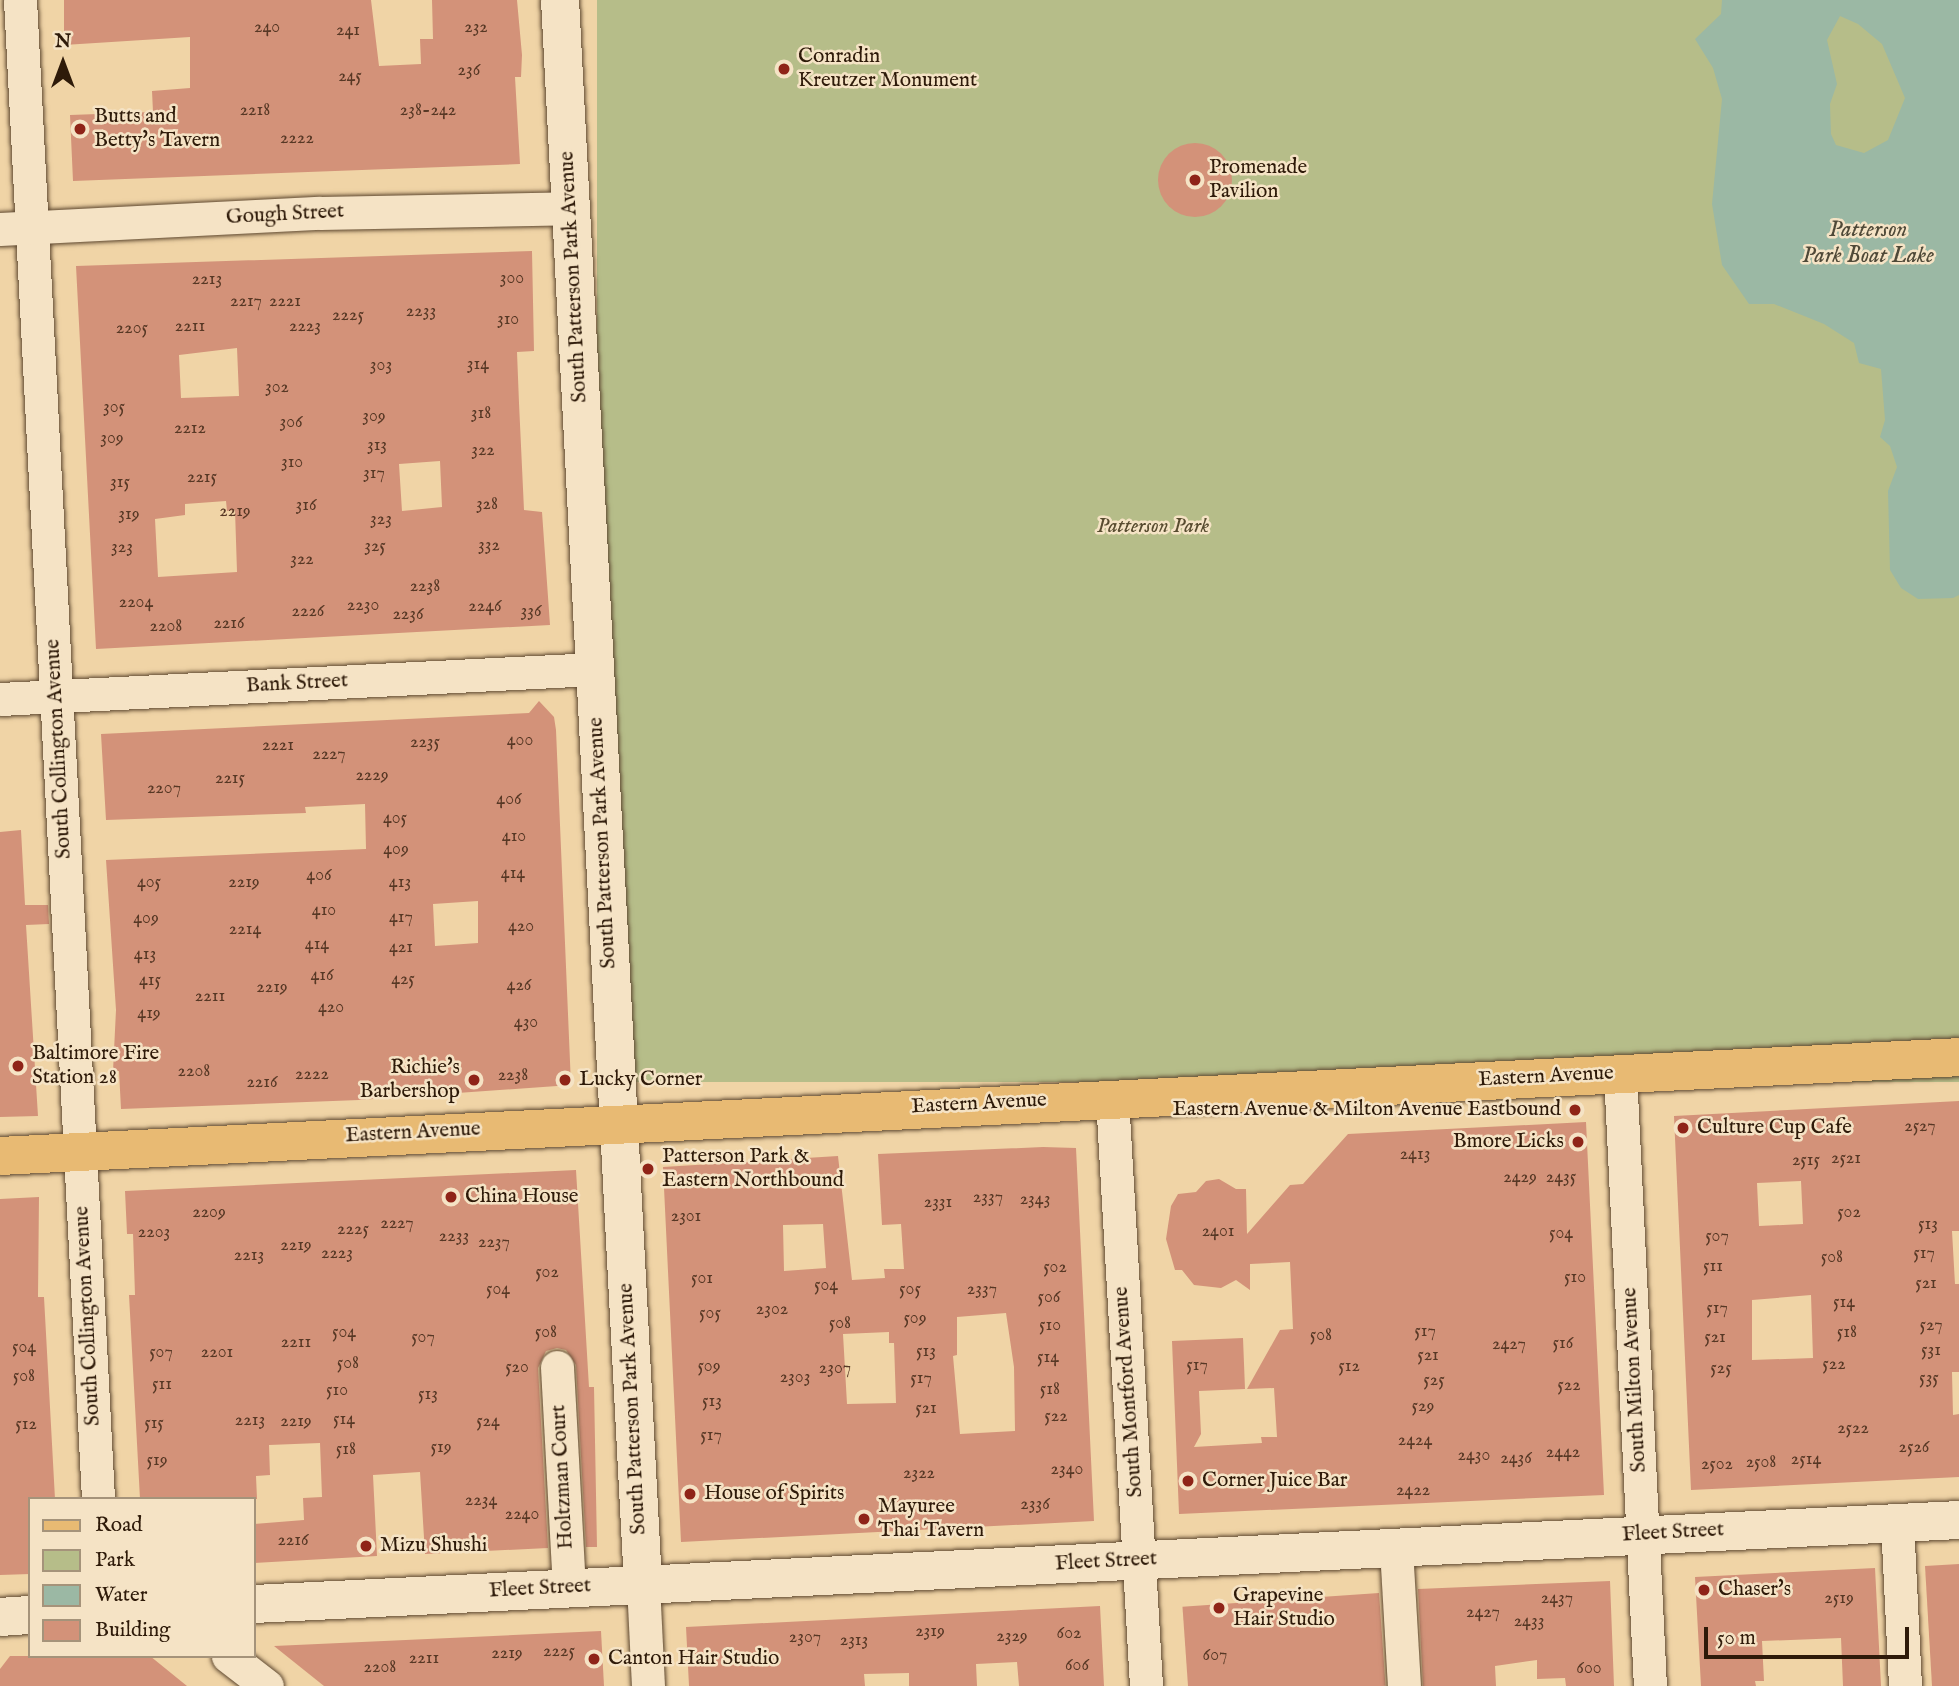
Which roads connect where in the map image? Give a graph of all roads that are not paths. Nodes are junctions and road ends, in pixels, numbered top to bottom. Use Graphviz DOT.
graph roads {
  1 [pos="20,0"];
  2 [pos="560,0"];
  3 [pos="571,208"];
  4 [pos="16,229"];
  5 [pos="594,669"];
  6 [pos="56,696"];
  7 [pos="0,699"];
  8 [pos="1959,1057"];
  9 [pos="1620,1073"];
  10 [pos="1112,1098"];
  11 [pos="617,1122"];
  12 [pos="80,1152"];
  13 [pos="0,1156"];
  14 [pos="557,1367"];
  15 [pos="98,1497"];
  16 [pos="1959,1520"];
  17 [pos="1897,1522"];
  18 [pos="1643,1535"];
  19 [pos="1396,1548"];
  20 [pos="1140,1561"];
  21 [pos="643,1584"];
  22 [pos="569,1588"];
  23 [pos="256,1604"];
  24 [pos="28,1615"];
  25 [pos="0,1616"];
  26 [pos="231,1658"];
  27 [pos="267,1686"];
  28 [pos="648,1686"];
  29 [pos="1146,1686"];
  30 [pos="1404,1686"];
  31 [pos="1650,1686"];
  32 [pos="1905,1686"];
  1 -- 4 [label="street, South Collington Avenue"];
  2 -- 3 [label="street, South Patterson Park Avenue"];
  3 -- 4 [label="street, Gough Street"];
  3 -- 5 [label="street, South Patterson Park Avenue"];
  4 -- 6 [label="street, South Collington Avenue"];
  5 -- 6 [label="street, Bank Street"];
  5 -- 11 [label="street, South Patterson Park Avenue"];
  6 -- 7 [label="street, Bank Street"];
  6 -- 12 [label="street, South Collington Avenue"];
  8 -- 9 [label="main road, Eastern Avenue"];
  9 -- 10 [label="main road, Eastern Avenue"];
  9 -- 18 [label="street, South Milton Avenue"];
  10 -- 11 [label="main road, Eastern Avenue"];
  10 -- 20 [label="street, South Montford Avenue"];
  11 -- 12 [label="main road, Eastern Avenue"];
  11 -- 21 [label="street, South Patterson Park Avenue"];
  12 -- 13 [label="main road, Eastern Avenue"];
  12 -- 15 [label="street, South Collington Avenue"];
  14 -- 22 [label="street, Holtzman Court"];
  16 -- 17 [label="street, Fleet Street"];
  17 -- 18 [label="street, Fleet Street"];
  17 -- 32 [label="street"];
  18 -- 19 [label="street, Fleet Street"];
  18 -- 31 [label="street, South Milton Avenue"];
  19 -- 20 [label="street, Fleet Street"];
  19 -- 30 [label="street"];
  20 -- 21 [label="street, Fleet Street"];
  20 -- 29 [label="street, South Montford Avenue"];
  21 -- 22 [label="street, Fleet Street"];
  21 -- 28 [label="street, South Patterson Park Avenue"];
  22 -- 23 [label="street, Fleet Street"];
  24 -- 25 [label="street"];
  26 -- 27 [label="street"];
}
